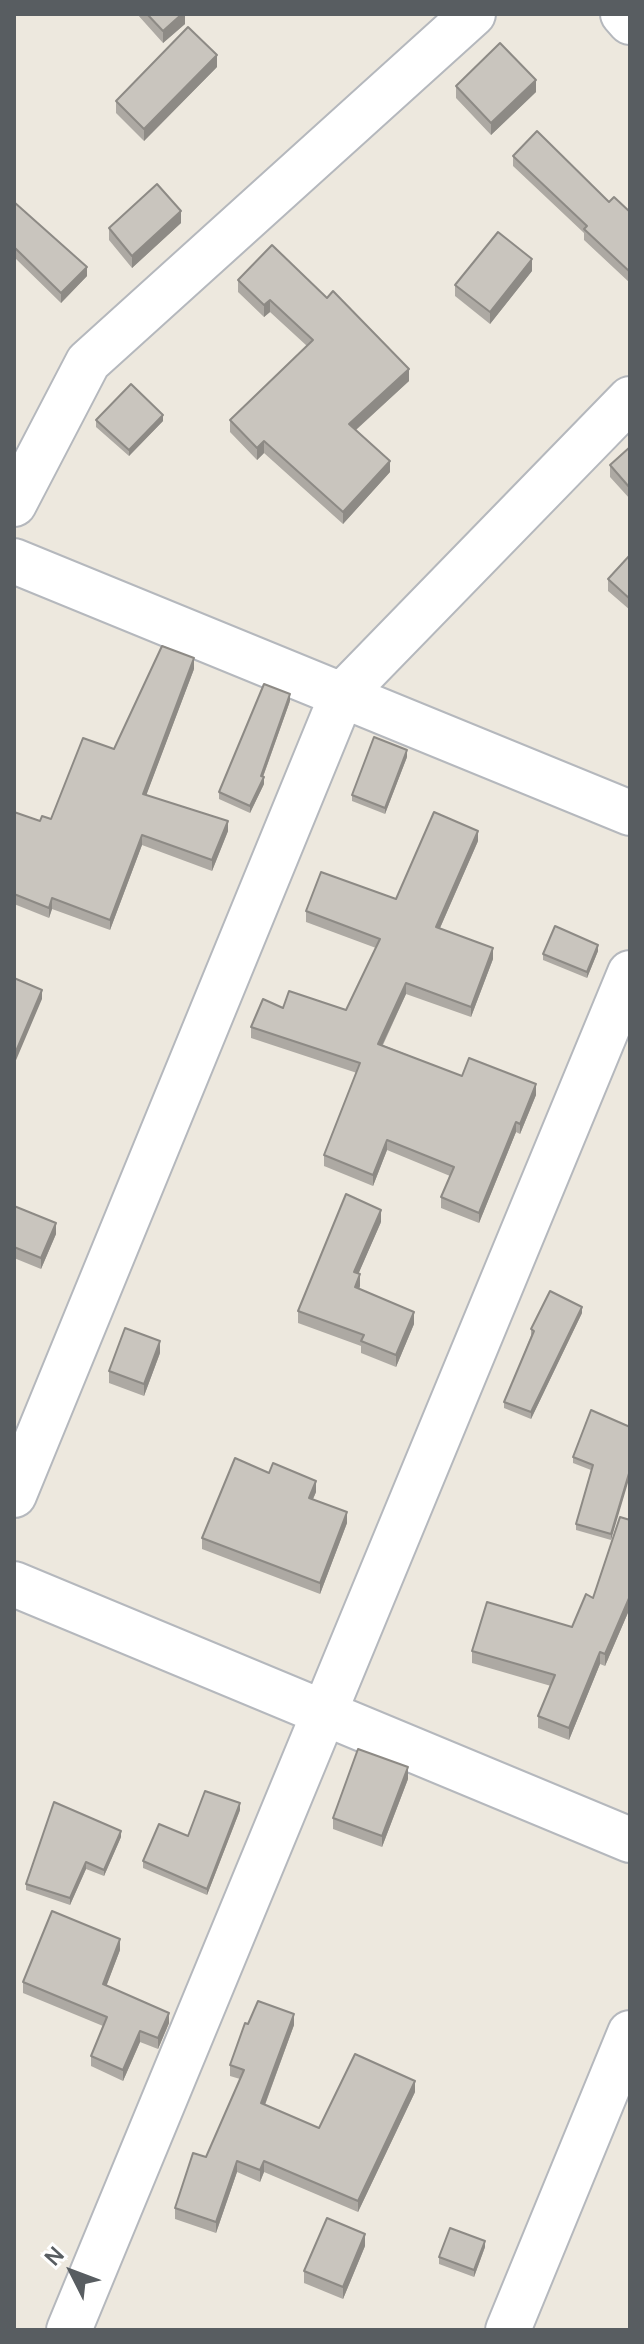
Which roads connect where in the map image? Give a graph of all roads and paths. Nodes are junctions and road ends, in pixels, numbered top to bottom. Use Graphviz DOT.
graph roads {
  1 [pos="473,14"];
  2 [pos="623,14"];
  3 [pos="630,22"];
  4 [pos="630,399"];
  5 [pos="14,504"];
  6 [pos="14,561"];
  7 [pos="342,695"];
  8 [pos="630,813"];
  9 [pos="630,973"];
  10 [pos="14,1495"];
  11 [pos="14,1584"];
  12 [pos="324,1713"];
  13 [pos="630,1840"];
  14 [pos="630,2033"];
  15 [pos="69,2330"];
  16 [pos="508,2330"];
  1 -- 5 [label="street"];
  2 -- 3 [label="street"];
  4 -- 7 [label="street"];
  6 -- 7 [label="street"];
  7 -- 8 [label="street"];
  7 -- 10 [label="street"];
  9 -- 12 [label="street"];
  11 -- 12 [label="street"];
  12 -- 13 [label="street"];
  12 -- 15 [label="street"];
  14 -- 16 [label="street"];
}
